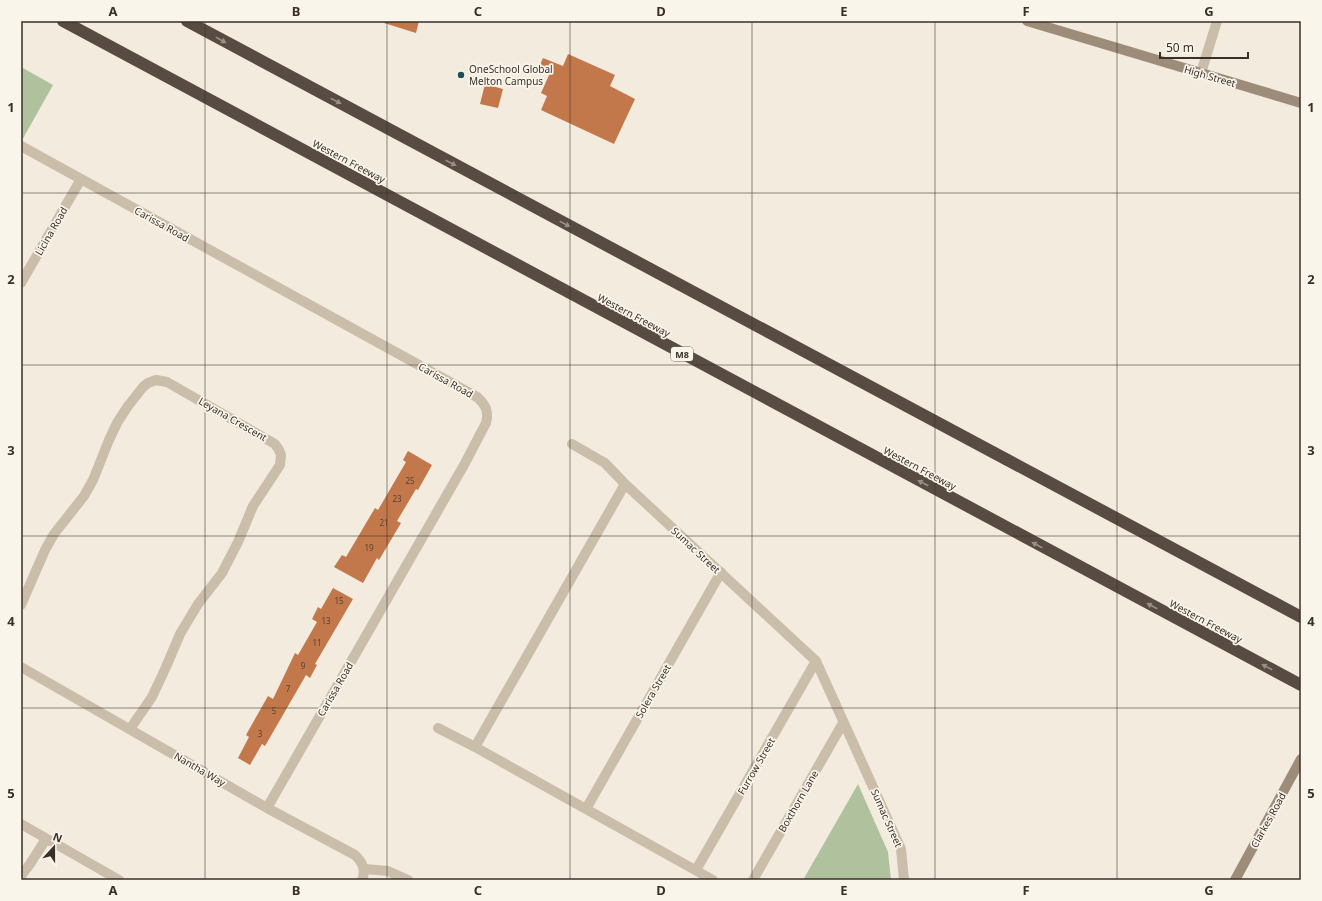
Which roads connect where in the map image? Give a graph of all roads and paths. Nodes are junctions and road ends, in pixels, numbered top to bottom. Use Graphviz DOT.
graph roads {
  1 [pos="63,21"];
  2 [pos="187,21"];
  3 [pos="1027,21"];
  4 [pos="1217,21"];
  5 [pos="1202,74"];
  6 [pos="1301,103"];
  7 [pos="21,146"];
  8 [pos="81,179"];
  9 [pos="21,283"];
  10 [pos="572,444"];
  11 [pos="625,484"];
  12 [pos="721,572"];
  13 [pos="21,605"];
  14 [pos="1301,617"];
  15 [pos="816,661"];
  16 [pos="21,667"];
  17 [pos="1301,685"];
  18 [pos="843,723"];
  19 [pos="438,728"];
  20 [pos="130,729"];
  21 [pos="475,747"];
  22 [pos="1301,759"];
  23 [pos="267,808"];
  24 [pos="586,809"];
  25 [pos="21,824"];
  26 [pos="46,839"];
  27 [pos="364,869"];
  28 [pos="696,870"];
  29 [pos="21,876"];
  30 [pos="119,880"];
  31 [pos="362,880"];
  32 [pos="408,880"];
  33 [pos="712,880"];
  34 [pos="753,880"];
  35 [pos="904,880"];
  36 [pos="1235,880"];
  17 -- 1 [label="highway, Western Freeway / M8, one-way"];
  2 -- 14 [label="highway, one-way"];
  3 -- 5 [label="main road, High Street"];
  4 -- 5 [label="street"];
  5 -- 6 [label="main road, High Street"];
  7 -- 8 [label="street, Carissa Road"];
  8 -- 9 [label="street, Licina Road"];
  8 -- 23 [label="street, Carissa Road"];
  10 -- 11 [label="street, Sumac Street"];
  11 -- 12 [label="street, Sumac Street"];
  11 -- 21 [label="street"];
  12 -- 15 [label="street, Sumac Street"];
  12 -- 24 [label="street, Solera Street"];
  13 -- 20 [label="street, Leyana Crescent"];
  15 -- 18 [label="street, Sumac Street"];
  15 -- 28 [label="street, Furrow Street"];
  16 -- 20 [label="street, Nantha Way"];
  18 -- 34 [label="street, Boxthorn Lane"];
  18 -- 35 [label="street, Sumac Street"];
  19 -- 21 [label="street"];
  20 -- 23 [label="street, Nantha Way"];
  21 -- 24 [label="street"];
  22 -- 36 [label="main road, Clarkes Road"];
  23 -- 27 [label="street, Nantha Way"];
  24 -- 28 [label="street"];
  25 -- 26 [label="street"];
  26 -- 29 [label="street"];
  26 -- 30 [label="street"];
  27 -- 31 [label="street"];
  27 -- 32 [label="street"];
  28 -- 33 [label="street"];
}
